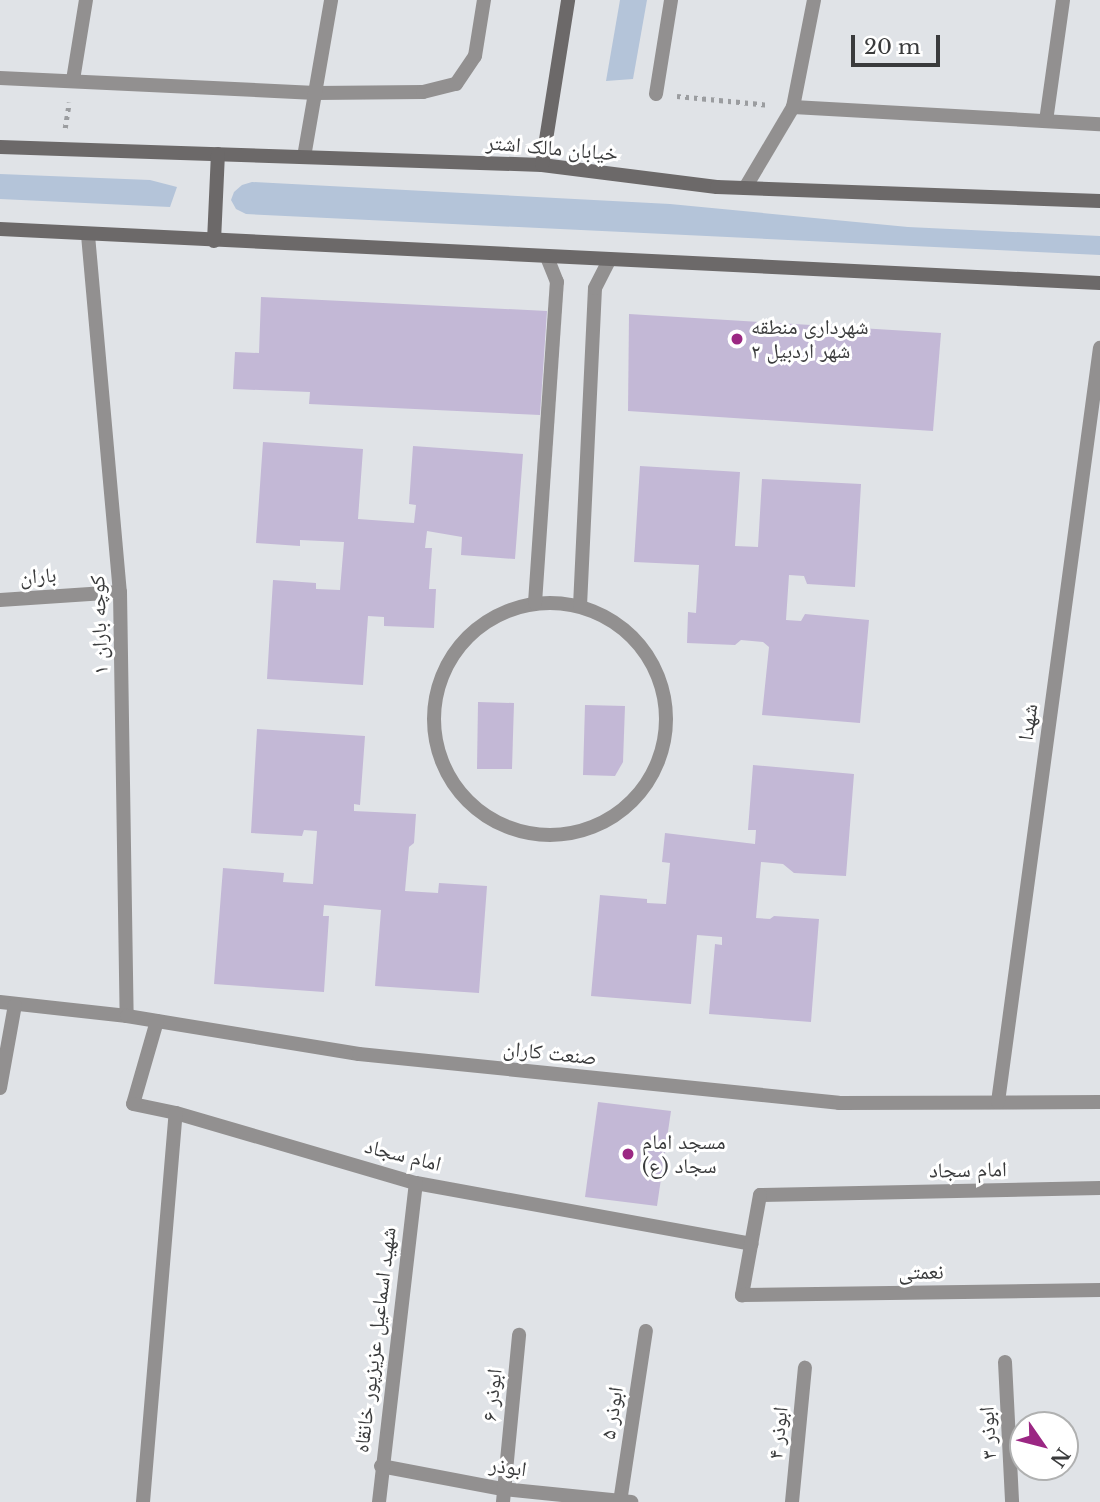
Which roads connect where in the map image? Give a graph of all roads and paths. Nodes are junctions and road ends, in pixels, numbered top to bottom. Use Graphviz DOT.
graph roads {
  1 [pos="86,0"];
  2 [pos="331,0"];
  3 [pos="484,0"];
  4 [pos="568,0"];
  5 [pos="671,0"];
  6 [pos="814,0"];
  7 [pos="1063,0"];
  8 [pos="0,78"];
  9 [pos="73,80"];
  10 [pos="316,93"];
  11 [pos="656,94"];
  12 [pos="793,107"];
  13 [pos="1046,121"];
  14 [pos="1100,124"];
  15 [pos="0,147"];
  16 [pos="62,149"];
  17 [pos="218,154"];
  18 [pos="304,157"];
  19 [pos="542,165"];
  20 [pos="745,188"];
  21 [pos="1100,201"];
  22 [pos="0,229"];
  23 [pos="89,234"];
  24 [pos="214,241"];
  25 [pos="547,257"];
  26 [pos="609,260"];
  27 [pos="1100,284"];
  28 [pos="1100,348"];
  29 [pos="120,592"];
  30 [pos="0,600"];
  31 [pos="535,603"];
  32 [pos="580,606"];
  33 [pos="0,1002"];
  34 [pos="15,1004"];
  35 [pos="127,1016"];
  36 [pos="157,1021"];
  37 [pos="0,1088"];
  38 [pos="998,1102"];
  39 [pos="1100,1102"];
  40 [pos="176,1113"];
  41 [pos="416,1183"];
  42 [pos="1100,1188"];
  43 [pos="751,1244"];
  44 [pos="1100,1290"];
  45 [pos="742,1295"];
  46 [pos="646,1331"];
  47 [pos="519,1335"];
  48 [pos="1004,1362"];
  49 [pos="805,1368"];
  50 [pos="381,1466"];
  51 [pos="503,1496"];
  52 [pos="143,1502"];
  53 [pos="379,1502"];
  54 [pos="620,1502"];
  55 [pos="631,1502"];
  56 [pos="792,1502"];
  57 [pos="1012,1502"];
  1 -- 9 [label="street"];
  2 -- 10 [label="street"];
  3 -- 10 [label="street"];
  4 -- 19 [label="main road"];
  5 -- 11 [label="street"];
  6 -- 12 [label="street"];
  7 -- 13 [label="street"];
  8 -- 9 [label="street"];
  9 -- 10 [label="street"];
  9 -- 16 [label="path"];
  10 -- 18 [label="street"];
  11 -- 12 [label="path"];
  12 -- 13 [label="street"];
  12 -- 20 [label="street"];
  13 -- 14 [label="street"];
  15 -- 16 [label="main road, خیابان مالک اشتر"];
  16 -- 17 [label="main road, خیابان مالک اشتر"];
  17 -- 18 [label="main road, خیابان مالک اشتر"];
  17 -- 24 [label="main road"];
  18 -- 19 [label="main road, خیابان مالک اشتر"];
  19 -- 20 [label="main road, خیابان مالک اشتر"];
  20 -- 21 [label="main road, خیابان مالک اشتر"];
  22 -- 23 [label="main road"];
  23 -- 24 [label="main road"];
  23 -- 29 [label="street, کوچه باران ۱"];
  24 -- 25 [label="main road"];
  25 -- 26 [label="main road"];
  25 -- 31 [label="street"];
  26 -- 27 [label="main road"];
  26 -- 32 [label="street"];
  28 -- 38 [label="street, شهدا"];
  29 -- 30 [label="street, باران"];
  29 -- 35 [label="street, کوچه باران ۱"];
  31 -- 32 [label="street"];
  31 -- 32 [label="street"];
  33 -- 34 [label="street, صنعت کاران"];
  34 -- 35 [label="street, صنعت کاران"];
  34 -- 37 [label="street"];
  35 -- 36 [label="street, صنعت کاران"];
  36 -- 38 [label="street, صنعت کاران"];
  36 -- 40 [label="street, امام سجاد"];
  38 -- 39 [label="street, صنعت کاران"];
  40 -- 41 [label="street, امام سجاد"];
  40 -- 52 [label="street"];
  41 -- 43 [label="street, امام سجاد"];
  41 -- 50 [label="street, شهید اسماعیل عزیزپور خانقاه"];
  42 -- 43 [label="street, امام سجاد"];
  43 -- 45 [label="street, امام سجاد"];
  44 -- 45 [label="street, نعمتی"];
  46 -- 54 [label="street, ابوذر ۵"];
  47 -- 51 [label="street, ابوذر ۶"];
  48 -- 57 [label="street, ابوذر ۳"];
  49 -- 56 [label="street, ابوذر ۴"];
  50 -- 51 [label="street, ابوذر"];
  50 -- 53 [label="street, شهید اسماعیل عزیزپور خانقاه"];
  51 -- 54 [label="street, ابوذر"];
  54 -- 55 [label="street, ابوذر"];
}
